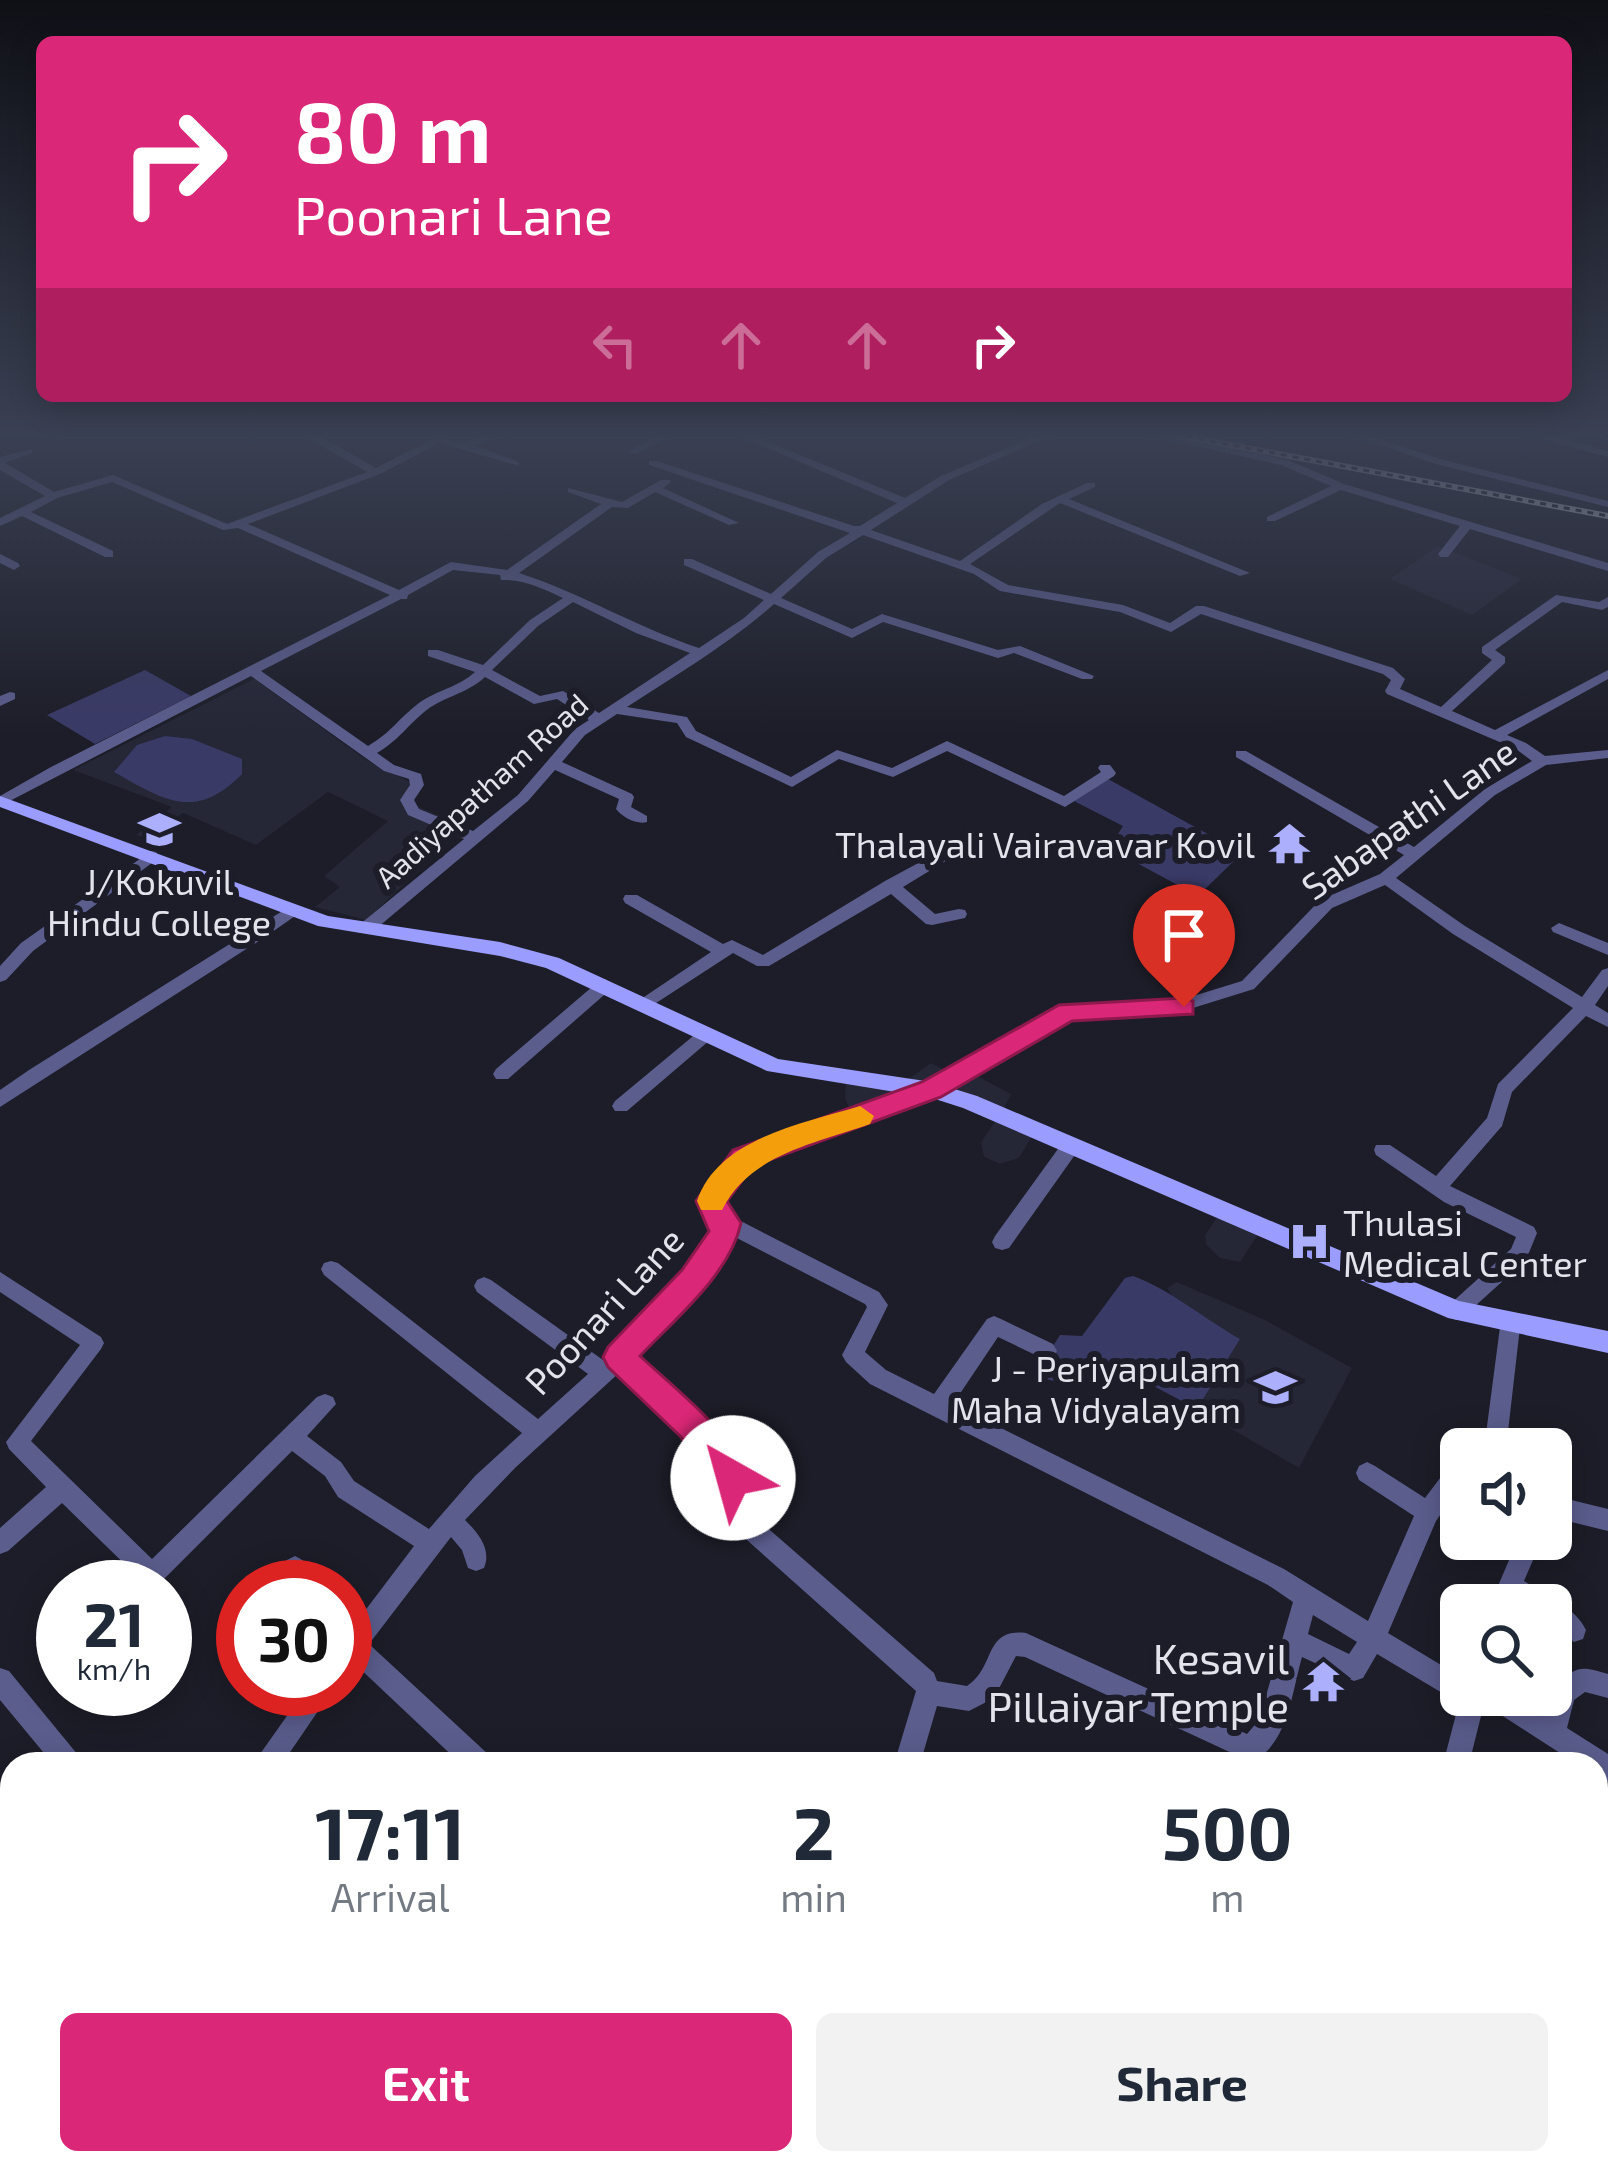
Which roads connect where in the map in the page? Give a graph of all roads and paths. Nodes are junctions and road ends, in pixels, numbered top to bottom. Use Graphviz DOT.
graph roads {
  1 [pos="62,531"];
  2 [pos="255,531"];
  3 [pos="570,531"];
  4 [pos="855,531"];
  5 [pos="861,531"];
  6 [pos="1012,531"];
  7 [pos="1139,531"];
  8 [pos="1462,531"];
  9 [pos="1493,531"];
  10 [pos="109,554"];
  11 [pos="1444,554"];
  12 [pos="0,558"];
  13 [pos="688,562"];
  14 [pos="961,565"];
  15 [pos="14,566"];
  16 [pos="1608,566"];
  17 [pos="1244,573"];
  18 [pos="506,577"];
  19 [pos="403,596"];
  20 [pos="573,596"];
  21 [pos="1608,601"];
  22 [pos="774,602"];
  23 [pos="433,653"];
  24 [pos="702,653"];
  25 [pos="484,672"];
  26 [pos="254,673"];
  27 [pos="1608,674"];
  28 [pos="1087,676"];
  29 [pos="614,709"];
  30 [pos="1444,712"];
  31 [pos="598,719"];
  32 [pos="1496,736"];
  33 [pos="368,752"];
  34 [pos="1241,754"];
  35 [pos="1608,754"];
  36 [pos="1542,761"];
  37 [pos="555,764"];
  38 [pos="1105,768"];
  39 [pos="0,802"];
  40 [pos="643,819"];
  41 [pos="473,837"];
  42 [pos="973,839"];
  43 [pos="1414,854"];
  44 [pos="151,856"];
  45 [pos="1386,878"];
  46 [pos="891,885"];
  47 [pos="631,899"];
  48 [pos="292,910"];
  49 [pos="959,914"];
  50 [pos="1559,928"];
  51 [pos="365,929"];
  52 [pos="1608,950"];
  53 [pos="723,951"];
  54 [pos="1608,974"];
  55 [pos="0,976"];
  56 [pos="605,985"];
  57 [pos="644,1003"];
  58 [pos="1585,1006"];
  59 [pos="1608,1021"];
  60 [pos="704,1036"];
  61 [pos="502,1074"];
  62 [pos="932,1090"];
  63 [pos="0,1100"];
  64 [pos="621,1106"];
  65 [pos="1070,1148"];
  66 [pos="1383,1150"];
  67 [pos="1438,1187"];
  68 [pos="726,1223"];
  69 [pos="1002,1242"];
  70 [pos="331,1269"];
  71 [pos="0,1281"];
  72 [pos="484,1286"];
  73 [pos="1456,1311"];
  74 [pos="1510,1327"];
  75 [pos="1608,1342"];
  76 [pos="1046,1351"];
  77 [pos="611,1365"];
  78 [pos="325,1404"];
  79 [pos="938,1407"];
  80 [pos="1498,1428"];
  81 [pos="540,1434"];
  82 [pos="291,1438"];
  83 [pos="1367,1473"];
  84 [pos="62,1488"];
  85 [pos="1440,1489"];
  86 [pos="1572,1511"];
  87 [pos="1429,1513"];
  88 [pos="1608,1520"];
  89 [pos="451,1521"];
  90 [pos="0,1543"];
  91 [pos="432,1544"];
  92 [pos="476,1560"];
  93 [pos="1306,1597"];
  94 [pos="372,1614"];
  95 [pos="1373,1639"];
  96 [pos="1294,1640"];
  97 [pos="372,1659"];
  98 [pos="1440,1678"];
  99 [pos="0,1680"];
  100 [pos="1608,1686"];
  101 [pos="929,1692"];
  102 [pos="302,1716"];
  103 [pos="1469,1716"];
  104 [pos="1529,1716"];
  105 [pos="1554,1731"];
  106 [pos="60,1752"];
  107 [pos="282,1752"];
  108 [pos="468,1752"];
  109 [pos="911,1752"];
  110 [pos="1459,1752"];
  111 [pos="1584,1752"];
  1 -- 10 [label="street"];
  2 -- 19 [label="street"];
  3 -- 18 [label="street"];
  4 -- 22 [label="street, Aadiyapatham Road"];
  5 -- 14 [label="street"];
  6 -- 14 [label="street"];
  7 -- 17 [label="street"];
  8 -- 11 [label="street"];
  9 -- 16 [label="street"];
  12 -- 15 [label="street"];
  13 -- 22 [label="street"];
  14 -- 30 [label="street"];
  18 -- 19 [label="street"];
  18 -- 20 [label="street"];
  19 -- 26 [label="street"];
  20 -- 24 [label="street"];
  20 -- 25 [label="street"];
  21 -- 30 [label="street"];
  22 -- 24 [label="street, Aadiyapatham Road"];
  22 -- 28 [label="street"];
  23 -- 25 [label="street"];
  24 -- 29 [label="street, Aadiyapatham Road"];
  25 -- 31 [label="street"];
  25 -- 33 [label="street"];
  26 -- 33 [label="street"];
  26 -- 39 [label="street"];
  27 -- 32 [label="street"];
  29 -- 31 [label="street, Aadiyapatham Road"];
  29 -- 38 [label="street"];
  30 -- 32 [label="street"];
  31 -- 37 [label="street, Aadiyapatham Road"];
  32 -- 36 [label="street"];
  33 -- 41 [label="street"];
  34 -- 43 [label="street"];
  35 -- 36 [label="street, Sabapathi Lane"];
  36 -- 43 [label="street, Sabapathi Lane"];
  37 -- 40 [label="street"];
  37 -- 41 [label="street, Aadiyapatham Road"];
  39 -- 44 [label="main road"];
  41 -- 51 [label="street, Aadiyapatham Road"];
  42 -- 46 [label="street"];
  43 -- 45 [label="street, Sabapathi Lane"];
  44 -- 48 [label="main road"];
  44 -- 55 [label="street"];
  45 -- 58 [label="street"];
  45 -- 62 [label="street, Sabapathi Lane"];
  46 -- 49 [label="street"];
  46 -- 53 [label="street"];
  47 -- 53 [label="street"];
  48 -- 51 [label="main road"];
  48 -- 63 [label="street"];
  50 -- 52 [label="street"];
  51 -- 56 [label="main road"];
  53 -- 57 [label="street"];
  54 -- 58 [label="street"];
  56 -- 57 [label="main road"];
  56 -- 61 [label="street"];
  57 -- 60 [label="main road"];
  58 -- 59 [label="street"];
  58 -- 67 [label="street"];
  60 -- 62 [label="main road"];
  60 -- 64 [label="street"];
  62 -- 65 [label="main road"];
  62 -- 68 [label="street, Poonari Lane"];
  65 -- 69 [label="street"];
  65 -- 73 [label="main road"];
  66 -- 67 [label="street"];
  67 -- 73 [label="street"];
  68 -- 77 [label="street, Poonari Lane"];
  68 -- 79 [label="street"];
  70 -- 81 [label="street"];
  71 -- 84 [label="street"];
  72 -- 77 [label="street"];
  73 -- 74 [label="main road"];
  74 -- 75 [label="main road"];
  74 -- 80 [label="street"];
  76 -- 79 [label="street"];
  77 -- 81 [label="street, Poonari Lane"];
  77 -- 101 [label="street"];
  78 -- 82 [label="street"];
  79 -- 93 [label="street"];
  81 -- 89 [label="street, Poonari Lane"];
  82 -- 84 [label="street"];
  82 -- 91 [label="street"];
  83 -- 87 [label="street"];
  84 -- 90 [label="street"];
  85 -- 87 [label="street"];
  86 -- 88 [label="street"];
  87 -- 95 [label="street"];
  89 -- 91 [label="street, Poonari Lane"];
  89 -- 92 [label="street"];
  91 -- 94 [label="street, Poonari Lane"];
  93 -- 95 [label="street"];
  93 -- 96 [label="street"];
  95 -- 96 [label="street"];
  95 -- 98 [label="street"];
  96 -- 101 [label="street"];
  97 -- 108 [label="street"];
  99 -- 106 [label="street"];
  100 -- 105 [label="street"];
  101 -- 109 [label="street"];
  102 -- 107 [label="street"];
  103 -- 110 [label="street"];
  104 -- 105 [label="street"];
  105 -- 111 [label="street"];
}
